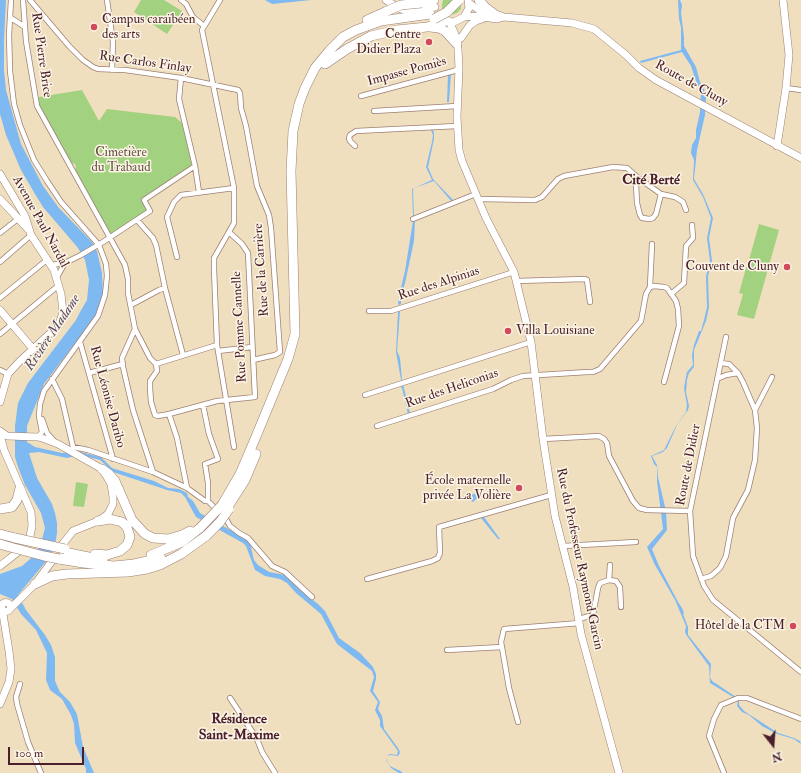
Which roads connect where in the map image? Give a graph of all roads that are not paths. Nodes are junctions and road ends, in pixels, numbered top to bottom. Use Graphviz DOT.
graph roads {
  1 [pos="11,0"];
  2 [pos="23,0"];
  3 [pos="30,0"];
  4 [pos="107,0"];
  5 [pos="181,0"];
  6 [pos="220,0"];
  7 [pos="386,0"];
  8 [pos="452,0"];
  9 [pos="459,0"];
  10 [pos="479,0"];
  11 [pos="783,0"];
  12 [pos="468,2"];
  13 [pos="391,8"];
  14 [pos="401,9"];
  15 [pos="438,12"];
  16 [pos="490,15"];
  17 [pos="11,18"];
  18 [pos="463,18"];
  19 [pos="204,26"];
  20 [pos="25,27"];
  21 [pos="427,27"];
  22 [pos="459,44"];
  23 [pos="325,64"];
  24 [pos="315,68"];
  25 [pos="459,68"];
  26 [pos="112,70"];
  27 [pos="181,78"];
  28 [pos="214,86"];
  29 [pos="786,88"];
  30 [pos="238,90"];
  31 [pos="801,90"];
  32 [pos="361,96"];
  33 [pos="452,106"];
  34 [pos="374,111"];
  35 [pos="457,126"];
  36 [pos="355,146"];
  37 [pos="777,146"];
  38 [pos="801,158"];
  39 [pos="195,166"];
  40 [pos="0,174"];
  41 [pos="637,177"];
  42 [pos="234,188"];
  43 [pos="199,192"];
  44 [pos="661,194"];
  45 [pos="477,197"];
  46 [pos="0,201"];
  47 [pos="686,210"];
  48 [pos="21,217"];
  49 [pos="413,218"];
  50 [pos="137,220"];
  51 [pos="692,224"];
  52 [pos="0,233"];
  53 [pos="30,233"];
  54 [pos="230,233"];
  55 [pos="110,238"];
  56 [pos="652,244"];
  57 [pos="97,246"];
  58 [pos="177,257"];
  59 [pos="0,262"];
  60 [pos="49,262"];
  61 [pos="65,263"];
  62 [pos="514,272"];
  63 [pos="57,277"];
  64 [pos="516,281"];
  65 [pos="59,285"];
  66 [pos="650,287"];
  67 [pos="165,288"];
  68 [pos="671,294"];
  69 [pos="0,298"];
  70 [pos="590,302"];
  71 [pos="131,305"];
  72 [pos="0,310"];
  73 [pos="369,311"];
  74 [pos="12,324"];
  75 [pos="136,329"];
  76 [pos="0,334"];
  77 [pos="726,337"];
  78 [pos="80,342"];
  79 [pos="532,342"];
  80 [pos="217,345"];
  81 [pos="252,347"];
  82 [pos="33,349"];
  83 [pos="218,351"];
  84 [pos="183,355"];
  85 [pos="253,360"];
  86 [pos="721,363"];
  87 [pos="123,364"];
  88 [pos="156,364"];
  89 [pos="0,370"];
  90 [pos="738,372"];
  91 [pos="89,373"];
  92 [pos="8,374"];
  93 [pos="535,375"];
  94 [pos="772,378"];
  95 [pos="52,379"];
  96 [pos="718,379"];
  97 [pos="664,382"];
  98 [pos="365,395"];
  99 [pos="225,399"];
  100 [pos="0,402"];
  101 [pos="40,404"];
  102 [pos="203,405"];
  103 [pos="755,410"];
  104 [pos="169,414"];
  105 [pos="377,426"];
  106 [pos="0,431"];
  107 [pos="0,435"];
  108 [pos="13,437"];
  109 [pos="38,437"];
  110 [pos="543,439"];
  111 [pos="59,445"];
  112 [pos="234,447"];
  113 [pos="4,450"];
  114 [pos="113,458"];
  115 [pos="102,469"];
  116 [pos="153,472"];
  117 [pos="20,488"];
  118 [pos="187,488"];
  119 [pos="551,495"];
  120 [pos="208,501"];
  121 [pos="222,506"];
  122 [pos="0,509"];
  123 [pos="690,510"];
  124 [pos="226,519"];
  125 [pos="98,521"];
  126 [pos="202,531"];
  127 [pos="0,534"];
  128 [pos="30,536"];
  129 [pos="0,541"];
  130 [pos="636,542"];
  131 [pos="0,544"];
  132 [pos="563,546"];
  133 [pos="13,547"];
  134 [pos="60,553"];
  135 [pos="0,559"];
  136 [pos="610,565"];
  137 [pos="0,566"];
  138 [pos="367,579"];
  139 [pos="702,579"];
  140 [pos="609,580"];
  141 [pos="35,584"];
  142 [pos="0,597"];
  143 [pos="312,597"];
  144 [pos="621,607"];
  145 [pos="7,608"];
  146 [pos="580,621"];
  147 [pos="502,647"];
  148 [pos="447,650"];
  149 [pos="801,672"];
  150 [pos="20,684"];
  151 [pos="230,698"];
  152 [pos="0,704"];
  153 [pos="801,719"];
  154 [pos="518,722"];
  155 [pos="41,773"];
  156 [pos="274,773"];
  157 [pos="619,773"];
  158 [pos="724,773"];
  1 -- 17 [label="street"];
  2 -- 20 [label="street, Rue Pierre Brice"];
  3 -- 26 [label="street, Rue Carlos Finlay"];
  4 -- 26 [label="street"];
  5 -- 19 [label="street"];
  6 -- 19 [label="street"];
  7 -- 13 [label="main road"];
  8 -- 15 [label="highway"];
  9 -- 15 [label="highway, bridge"];
  10 -- 16 [label="highway"];
  11 -- 29 [label="main road"];
  12 -- 16 [label="main road, Route de Cluny"];
  12 -- 18 [label="main road, Rue du Professeur Raymond Garcin"];
  13 -- 15 [label="highway, bridge"];
  13 -- 24 [label="highway"];
  14 -- 15 [label="main road, Route de Cluny"];
  15 -- 18 [label="main road, Route de Cluny"];
  15 -- 21 [label="highway"];
  15 -- 22 [label="main road, Rue du Professeur Raymond Garcin"];
  15 -- 23 [label="highway"];
  15 -- 24 [label="highway"];
  16 -- 18 [label="main road, Route de Cluny"];
  16 -- 22 [label="main road"];
  16 -- 37 [label="main road, Route de Cluny"];
  17 -- 20 [label="street"];
  17 -- 57 [label="street"];
  18 -- 22 [label="main road, Rue du Professeur Raymond Garcin"];
  19 -- 28 [label="street"];
  20 -- 55 [label="street, Rue Pierre Brice"];
  21 -- 22 [label="highway"];
  21 -- 23 [label="highway"];
  22 -- 25 [label="main road, Rue du Professeur Raymond Garcin"];
  23 -- 121 [label="highway"];
  24 -- 121 [label="highway"];
  25 -- 32 [label="street, Impasse Pomiès"];
  25 -- 33 [label="main road, Rue du Professeur Raymond Garcin"];
  26 -- 27 [label="street, Rue Carlos Finlay"];
  27 -- 28 [label="street, Rue Carlos Finlay"];
  27 -- 39 [label="street"];
  28 -- 30 [label="street, Rue Carlos Finlay"];
  28 -- 42 [label="street"];
  29 -- 31 [label="street"];
  29 -- 37 [label="main road"];
  30 -- 85 [label="street, Rue de la Carrière"];
  33 -- 34 [label="street"];
  33 -- 35 [label="main road, Rue du Professeur Raymond Garcin"];
  35 -- 36 [label="street"];
  35 -- 45 [label="main road, Rue du Professeur Raymond Garcin"];
  37 -- 38 [label="main road, Route de Cluny"];
  39 -- 43 [label="street"];
  39 -- 50 [label="street"];
  40 -- 48 [label="main road, Avenue Paul Nardal"];
  41 -- 44 [label="street"];
  41 -- 44 [label="street"];
  41 -- 45 [label="street"];
  42 -- 43 [label="street"];
  42 -- 54 [label="street"];
  43 -- 58 [label="street"];
  44 -- 47 [label="street"];
  45 -- 49 [label="street"];
  45 -- 62 [label="main road, Rue du Professeur Raymond Garcin"];
  46 -- 48 [label="main road"];
  48 -- 52 [label="street"];
  48 -- 53 [label="main road, Avenue Paul Nardal"];
  50 -- 55 [label="street"];
  50 -- 67 [label="street"];
  51 -- 68 [label="street"];
  53 -- 59 [label="street"];
  53 -- 60 [label="main road, Avenue Paul Nardal"];
  54 -- 80 [label="street"];
  54 -- 81 [label="street, Rue Pomme Cannelle"];
  55 -- 57 [label="street"];
  55 -- 71 [label="street, Rue Pierre Brice"];
  56 -- 66 [label="street, Rue des Heliconias"];
  57 -- 61 [label="street"];
  57 -- 78 [label="street"];
  60 -- 61 [label="street"];
  60 -- 63 [label="main road, Avenue Paul Nardal"];
  60 -- 69 [label="street"];
  61 -- 63 [label="street"];
  62 -- 64 [label="main road, Rue du Professeur Raymond Garcin"];
  62 -- 73 [label="street, Rue des Alpinias"];
  63 -- 65 [label="main road, Avenue Paul Nardal"];
  64 -- 70 [label="street"];
  64 -- 79 [label="main road, Rue du Professeur Raymond Garcin"];
  65 -- 74 [label="street"];
  65 -- 82 [label="main road, Avenue Paul Nardal"];
  66 -- 68 [label="street"];
  66 -- 93 [label="street, Rue des Heliconias"];
  67 -- 71 [label="street"];
  67 -- 84 [label="street"];
  68 -- 97 [label="street"];
  71 -- 75 [label="street, Rue Pierre Brice"];
  72 -- 74 [label="main road"];
  74 -- 76 [label="street"];
  74 -- 82 [label="main road"];
  75 -- 87 [label="street"];
  75 -- 88 [label="street, Rue Pierre Brice"];
  77 -- 86 [label="street, Route de Didier"];
  78 -- 91 [label="street, Rue Léonise Daribo"];
  78 -- 95 [label="street"];
  79 -- 93 [label="main road, Rue du Professeur Raymond Garcin"];
  79 -- 98 [label="street"];
  80 -- 83 [label="street"];
  80 -- 84 [label="street"];
  81 -- 83 [label="street"];
  81 -- 85 [label="street, Rue Pomme Cannelle"];
  82 -- 92 [label="main road, Avenue Paul Nardal"];
  83 -- 99 [label="street"];
  84 -- 88 [label="street"];
  85 -- 99 [label="street, Rue Pomme Cannelle"];
  86 -- 90 [label="street"];
  86 -- 96 [label="street, Route de Didier"];
  87 -- 91 [label="street"];
  87 -- 116 [label="street"];
  88 -- 104 [label="street"];
  89 -- 92 [label="street"];
  90 -- 96 [label="street"];
  90 -- 103 [label="street"];
  91 -- 114 [label="street, Rue Léonise Daribo"];
  92 -- 100 [label="main road, Avenue Paul Nardal"];
  93 -- 105 [label="street, Rue des Heliconias"];
  93 -- 110 [label="main road, Rue du Professeur Raymond Garcin"];
  94 -- 103 [label="street"];
  95 -- 101 [label="street"];
  95 -- 114 [label="street"];
  96 -- 123 [label="street, Route de Didier"];
  99 -- 102 [label="street"];
  99 -- 112 [label="street"];
  101 -- 109 [label="street"];
  101 -- 111 [label="street"];
  102 -- 104 [label="street"];
  102 -- 120 [label="street"];
  103 -- 139 [label="street"];
  104 -- 118 [label="street"];
  106 -- 108 [label="main road"];
  107 -- 113 [label="main road"];
  108 -- 109 [label="main road"];
  108 -- 113 [label="main road"];
  109 -- 111 [label="main road"];
  110 -- 119 [label="main road, Rue du Professeur Raymond Garcin"];
  110 -- 123 [label="street"];
  111 -- 115 [label="main road"];
  113 -- 117 [label="main road"];
  114 -- 116 [label="street"];
  115 -- 125 [label="main road"];
  115 -- 126 [label="highway"];
  116 -- 118 [label="street"];
  117 -- 122 [label="highway"];
  117 -- 128 [label="main road"];
  118 -- 120 [label="street"];
  119 -- 132 [label="main road, Rue du Professeur Raymond Garcin"];
  119 -- 138 [label="street"];
  120 -- 121 [label="street"];
  121 -- 126 [label="highway"];
  123 -- 139 [label="street, Route de Didier"];
  124 -- 143 [label="street"];
  125 -- 134 [label="main road"];
  125 -- 134 [label="highway"];
  126 -- 134 [label="highway"];
  126 -- 141 [label="highway"];
  127 -- 133 [label="highway"];
  129 -- 133 [label="highway"];
  130 -- 132 [label="street"];
  131 -- 133 [label="highway"];
  132 -- 146 [label="main road, Rue du Professeur Raymond Garcin"];
  133 -- 134 [label="highway, bridge"];
  133 -- 135 [label="main road"];
  133 -- 137 [label="main road"];
  134 -- 141 [label="main road"];
  136 -- 140 [label="street"];
  139 -- 149 [label="street, Route de Didier"];
  140 -- 144 [label="street"];
  140 -- 146 [label="street"];
  141 -- 145 [label="main road"];
  142 -- 145 [label="main road"];
  145 -- 152 [label="main road"];
  146 -- 147 [label="street"];
  146 -- 157 [label="main road, Rue du Professeur Raymond Garcin"];
  147 -- 148 [label="street"];
  147 -- 154 [label="street"];
  150 -- 155 [label="street"];
  151 -- 156 [label="street"];
  153 -- 158 [label="street"];
}
